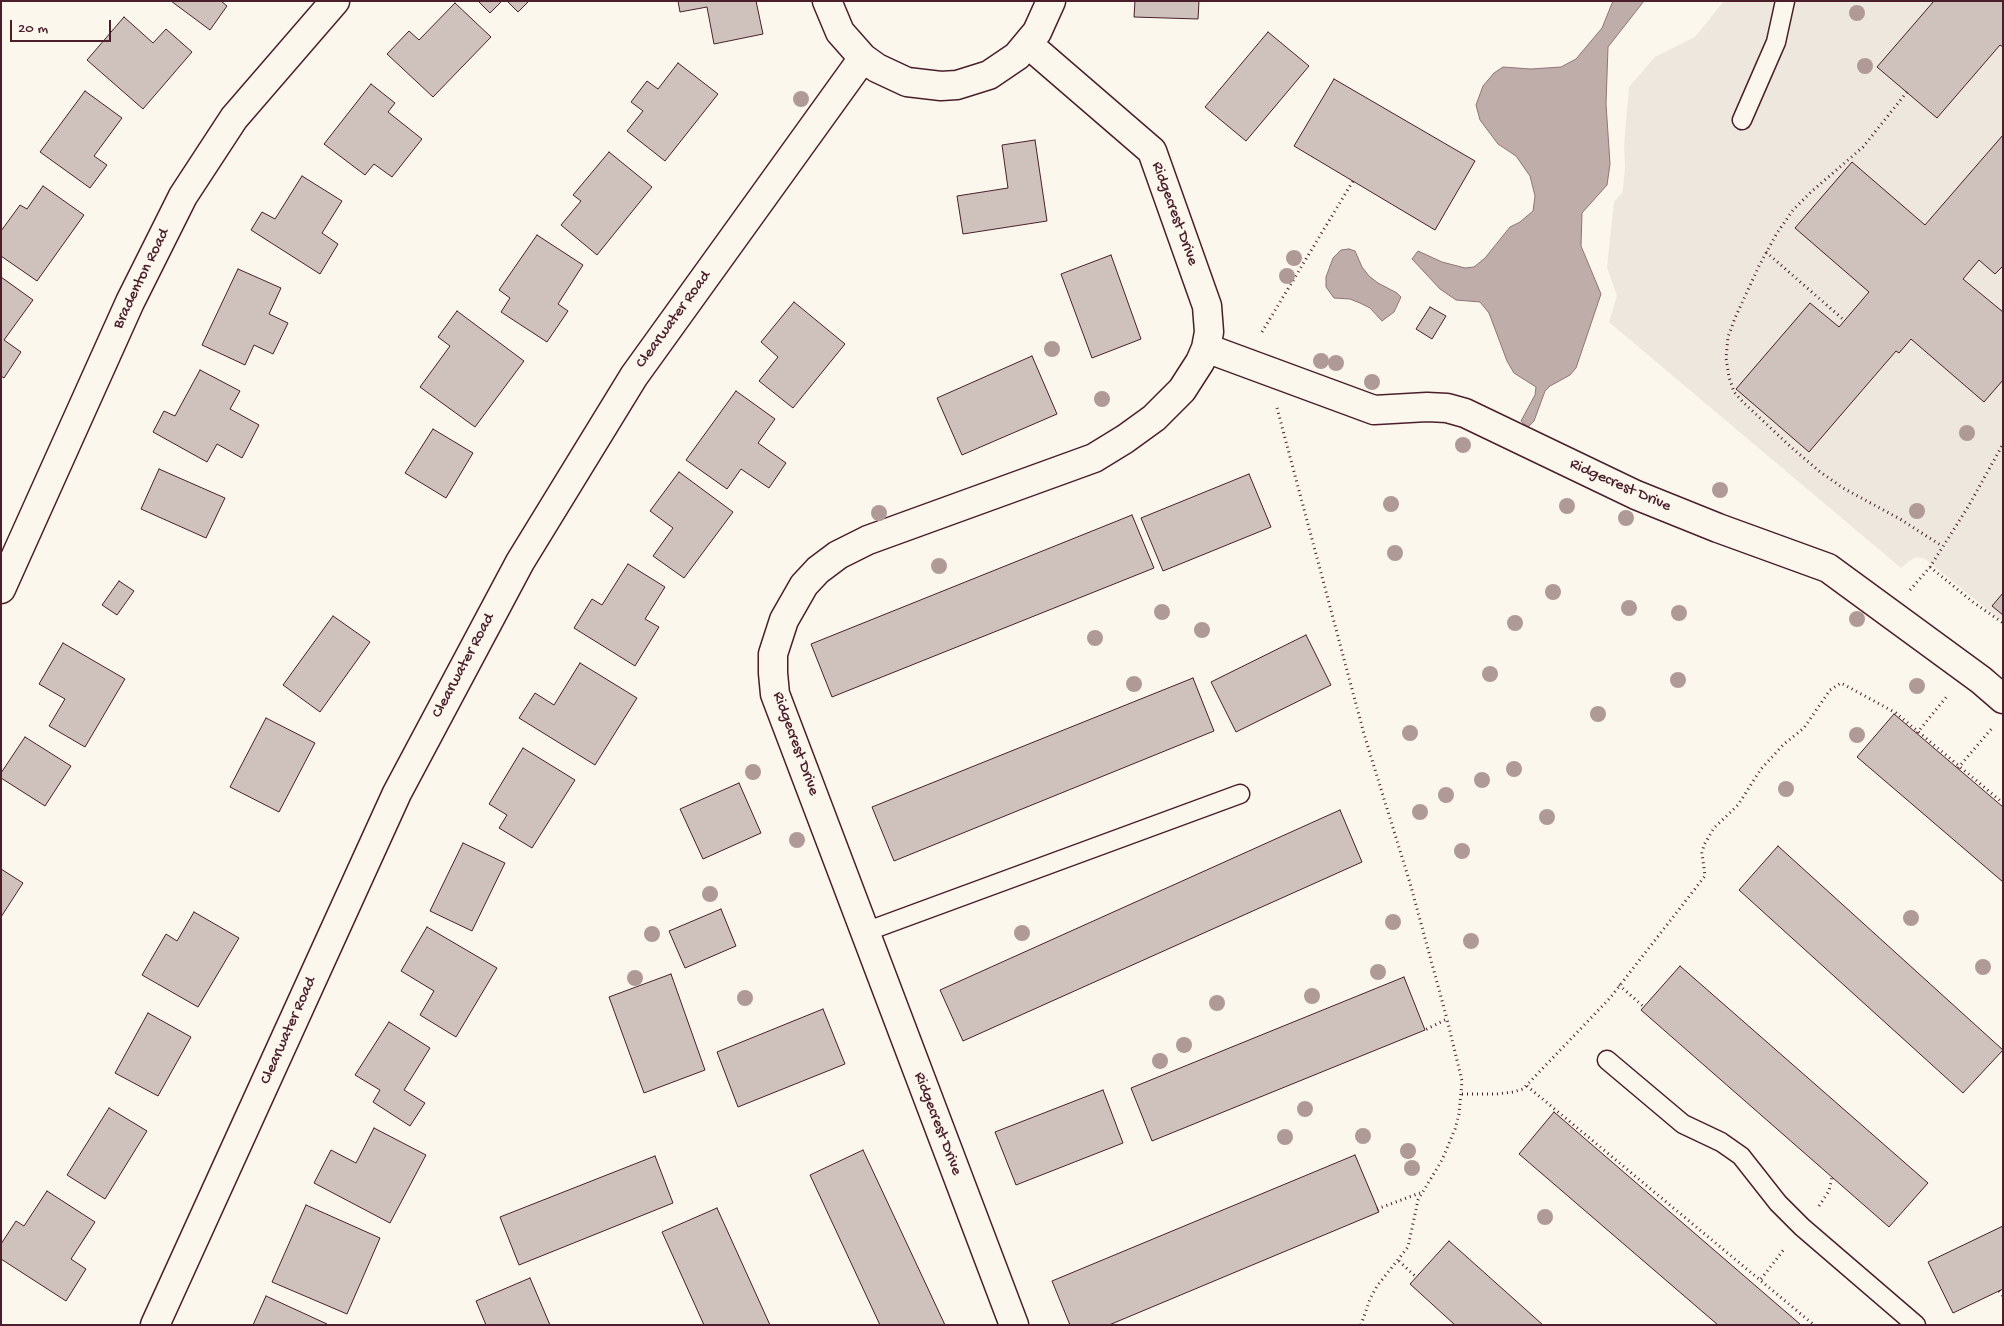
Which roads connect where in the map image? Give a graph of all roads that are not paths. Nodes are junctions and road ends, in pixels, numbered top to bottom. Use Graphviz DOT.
graph roads {
  1 [pos="335,1"];
  2 [pos="826,1"];
  3 [pos="1051,1"];
  4 [pos="1786,1"];
  5 [pos="1028,44"];
  6 [pos="863,58"];
  7 [pos="1742,120"];
  8 [pos="1206,348"];
  9 [pos="1,589"];
  10 [pos="2000,712"];
  11 [pos="1240,794"];
  12 [pos="865,932"];
  13 [pos="1607,1060"];
  14 [pos="156,1325"];
  15 [pos="1014,1325"];
  16 [pos="1916,1325"];
  1 -- 9 [label="street, Bradenton Road"];
  2 -- 6 [label="street"];
  3 -- 5 [label="street"];
  4 -- 7 [label="lane"];
  5 -- 6 [label="street"];
  5 -- 8 [label="street, Ridgecrest Drive"];
  6 -- 14 [label="street, Clearwater Road"];
  8 -- 10 [label="street, Ridgecrest Drive"];
  8 -- 12 [label="street, Ridgecrest Drive"];
  11 -- 12 [label="lane"];
  12 -- 15 [label="street, Ridgecrest Drive"];
  13 -- 16 [label="lane"];
}
